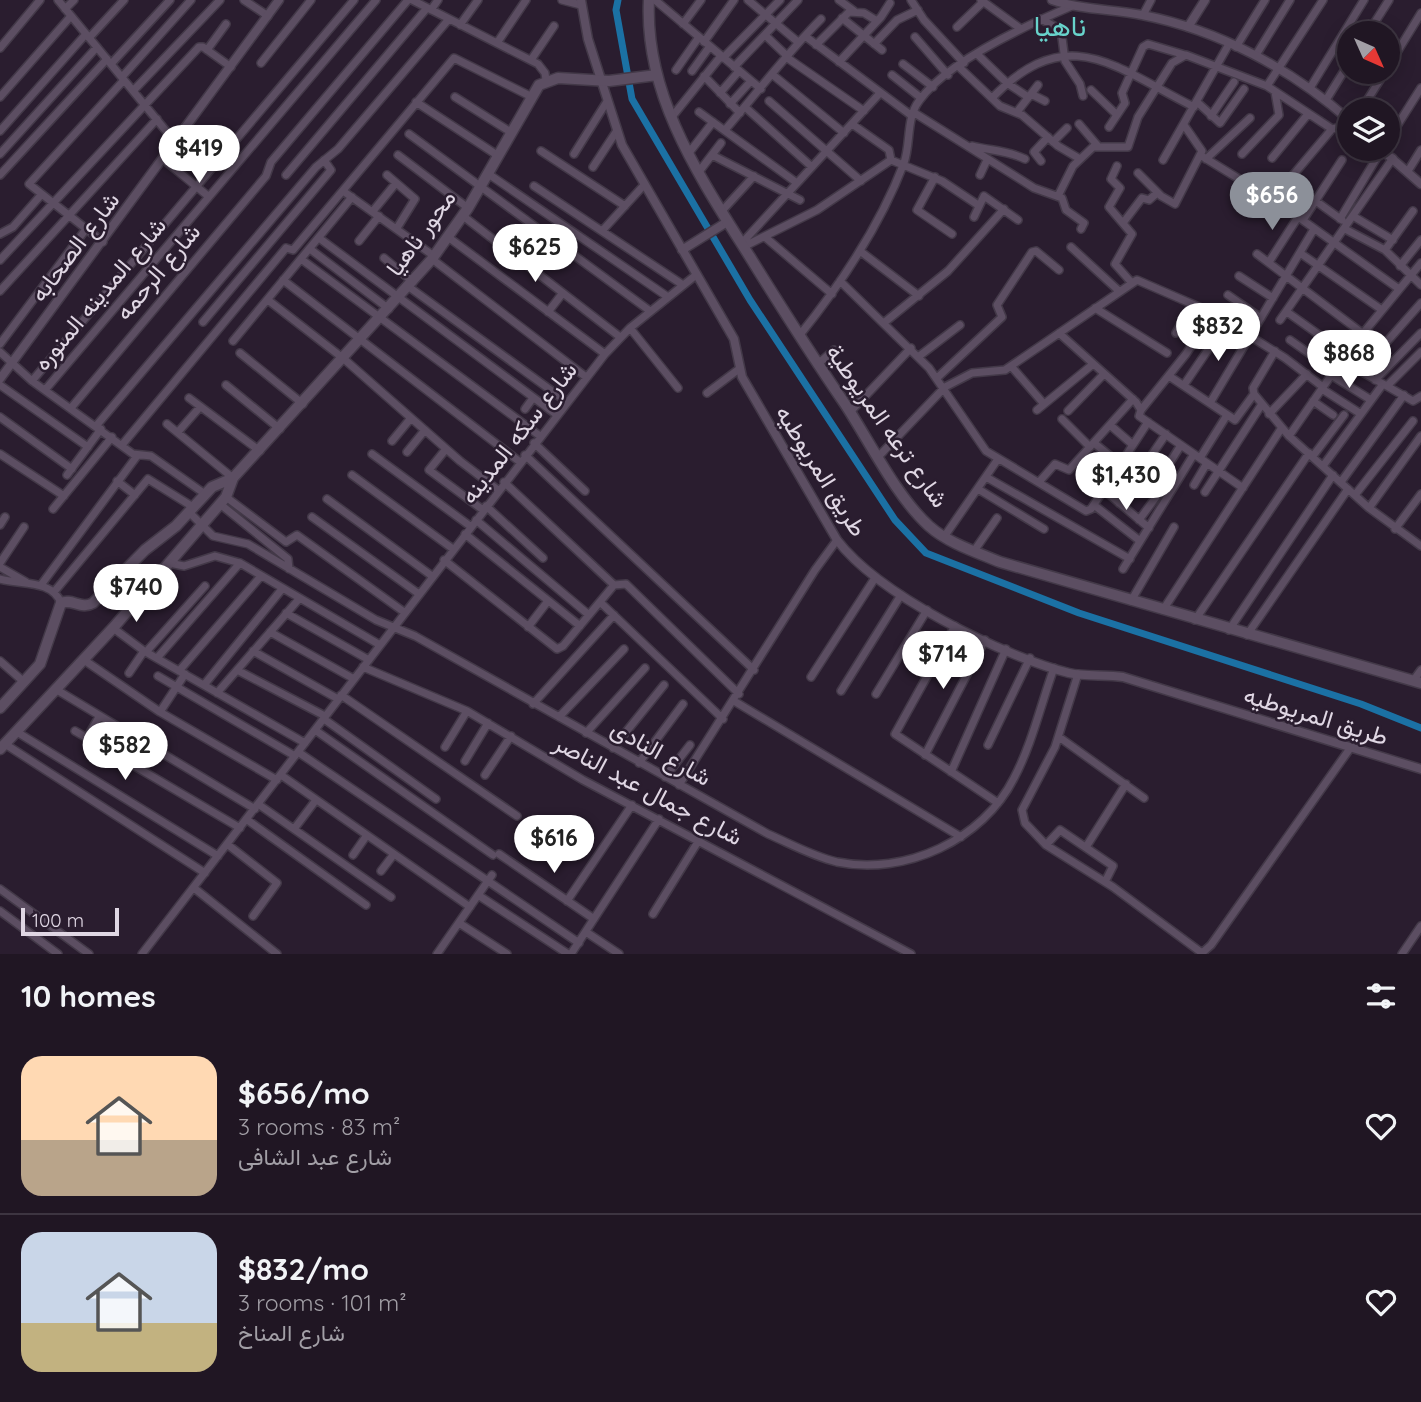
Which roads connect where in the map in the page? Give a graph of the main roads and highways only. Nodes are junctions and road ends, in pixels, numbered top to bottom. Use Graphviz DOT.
graph roads {
  1 [pos="649,0"];
  2 [pos="653,75"];
  3 [pos="233,478"];
  4 [pos="1417,682"];
  5 [pos="0,708"];
  6 [pos="3,746"];
  1 -- 2 [label="main road, شارع ترعه المريوطية"];
  2 -- 3 [label="main road, محور ناهيا"];
  2 -- 4 [label="main road, شارع ترعه المريوطية"];
  3 -- 5 [label="main road, محور ناهيا"];
  3 -- 6 [label="main road, محور ناهيا"];
}
